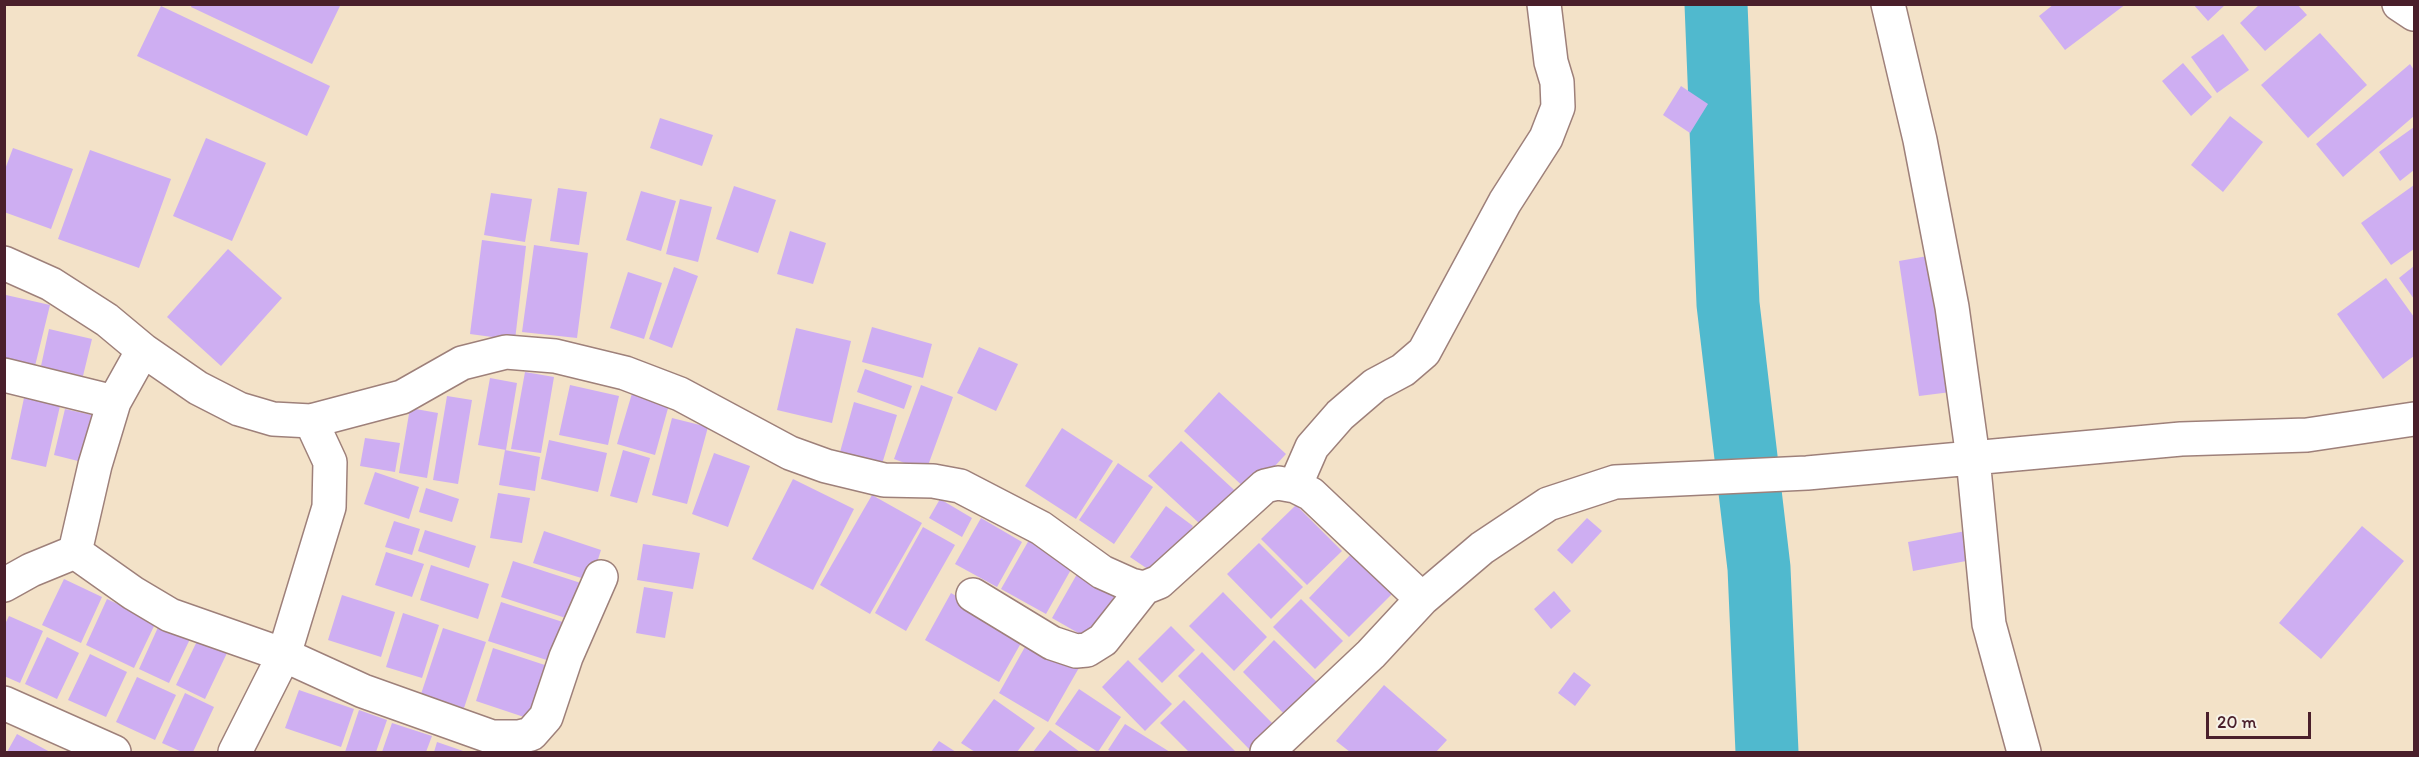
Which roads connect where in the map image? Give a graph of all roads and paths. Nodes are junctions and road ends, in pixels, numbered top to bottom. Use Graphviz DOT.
graph roads {
  1 [pos="1544,4"];
  2 [pos="1888,4"];
  3 [pos="2399,4"];
  4 [pos="2415,14"];
  5 [pos="4,263"];
  6 [pos="143,350"];
  7 [pos="4,375"];
  8 [pos="114,402"];
  9 [pos="2415,419"];
  10 [pos="311,421"];
  11 [pos="1973,458"];
  12 [pos="1295,486"];
  13 [pos="75,552"];
  14 [pos="601,577"];
  15 [pos="4,585"];
  16 [pos="1144,588"];
  17 [pos="973,595"];
  18 [pos="1422,599"];
  19 [pos="284,655"];
  20 [pos="4,703"];
  21 [pos="114,753"];
  22 [pos="236,753"];
  23 [pos="1267,753"];
  24 [pos="2024,753"];
  1 -- 12 [label="street"];
  2 -- 11 [label="street"];
  3 -- 4 [label="street"];
  5 -- 6 [label="street"];
  6 -- 8 [label="street"];
  6 -- 10 [label="street"];
  7 -- 8 [label="street"];
  8 -- 13 [label="street"];
  9 -- 11 [label="street"];
  10 -- 16 [label="street"];
  10 -- 19 [label="street"];
  11 -- 18 [label="street"];
  11 -- 24 [label="street"];
  12 -- 16 [label="street"];
  12 -- 18 [label="street"];
  13 -- 15 [label="street"];
  13 -- 19 [label="street"];
  14 -- 19 [label="street"];
  16 -- 17 [label="street"];
  18 -- 23 [label="street"];
  19 -- 22 [label="street"];
  20 -- 21 [label="street"];
}
